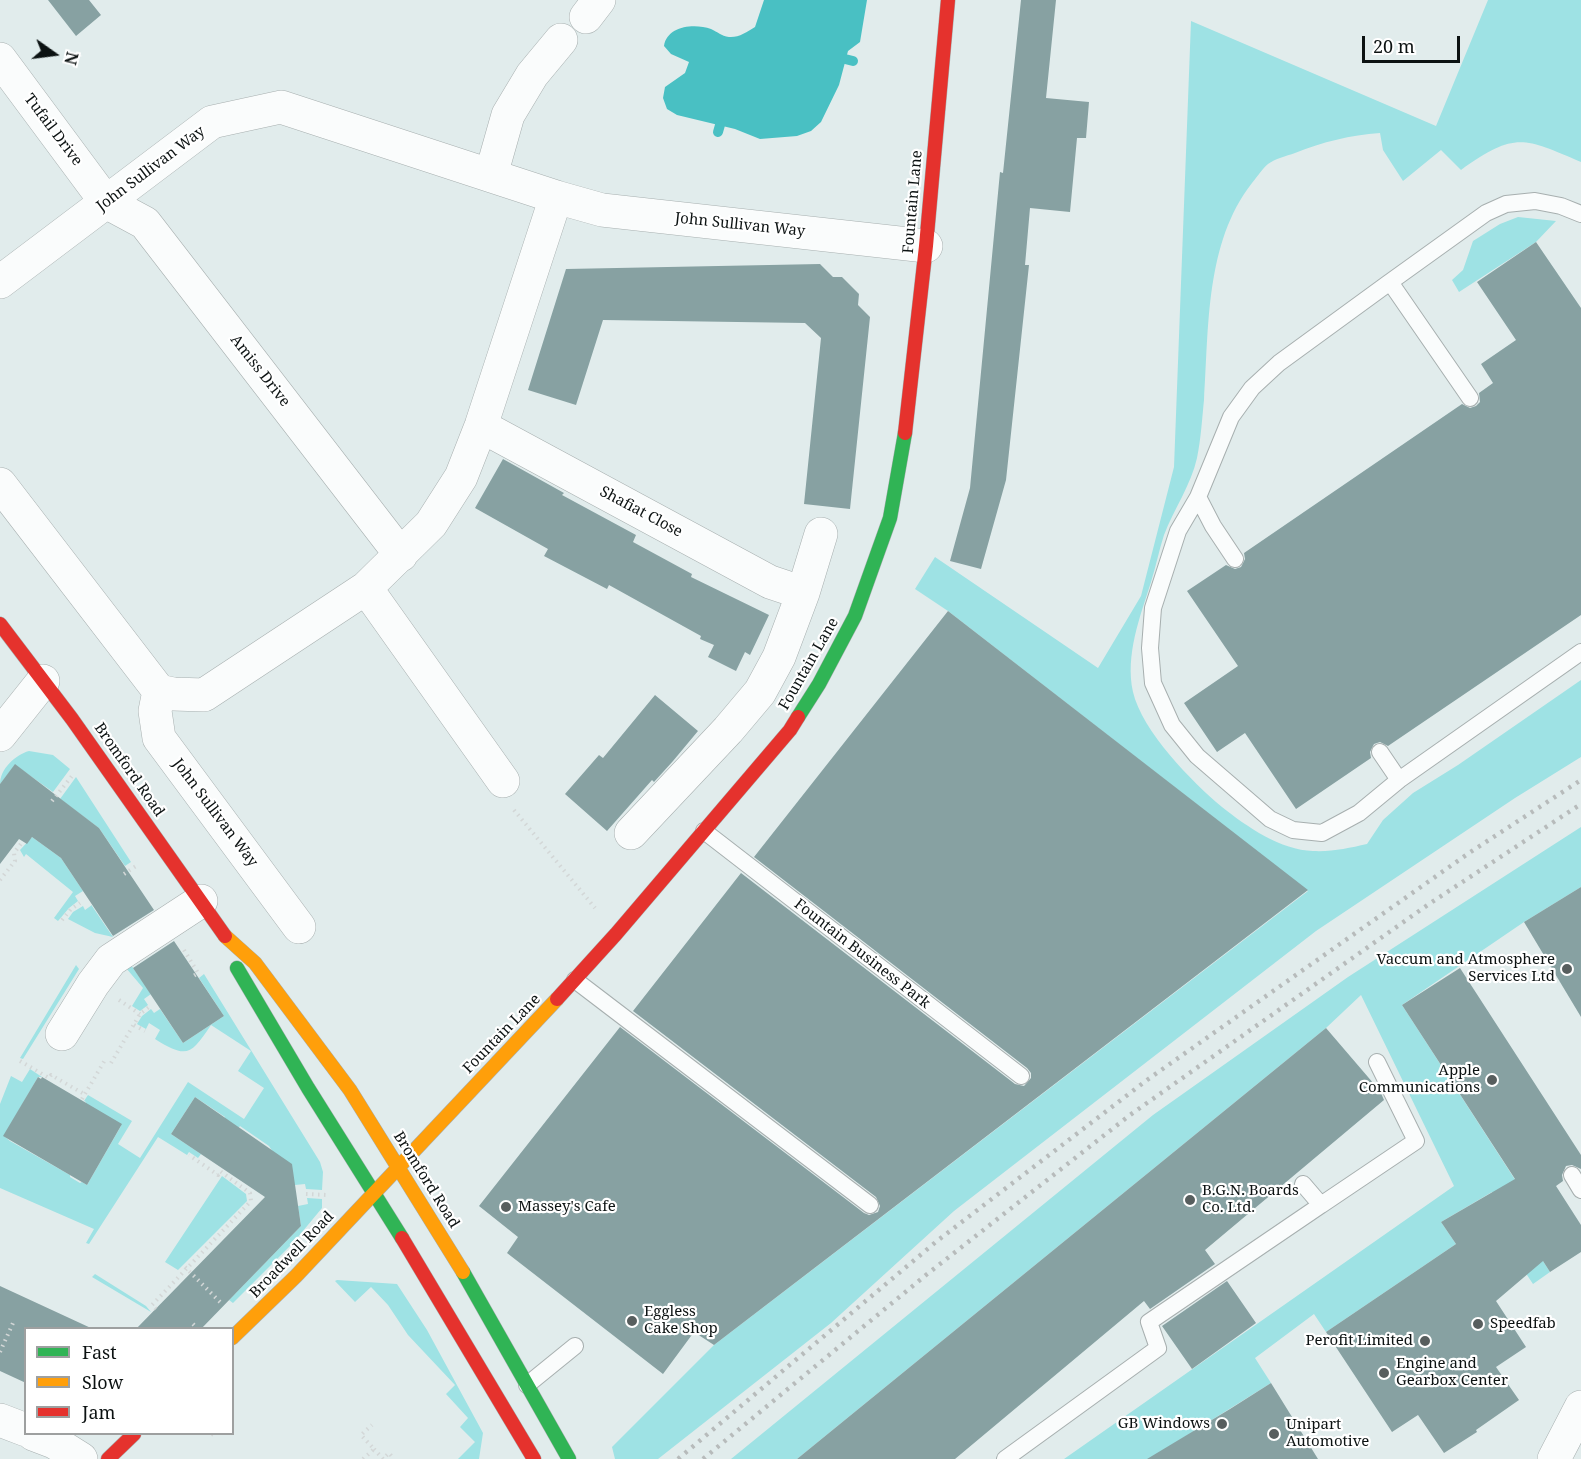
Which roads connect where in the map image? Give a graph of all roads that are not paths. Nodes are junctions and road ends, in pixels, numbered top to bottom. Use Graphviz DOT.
graph roads {
  1 [pos="948,0"];
  2 [pos="561,40"];
  3 [pos="0,59"];
  4 [pos="491,175"];
  5 [pos="556,197"];
  6 [pos="106,202"];
  7 [pos="1581,214"];
  8 [pos="926,246"];
  9 [pos="0,282"];
  10 [pos="1390,282"];
  11 [pos="1470,398"];
  12 [pos="481,426"];
  13 [pos="0,484"];
  14 [pos="1198,497"];
  15 [pos="821,534"];
  16 [pos="401,555"];
  17 [pos="1235,559"];
  18 [pos="366,588"];
  19 [pos="803,593"];
  20 [pos="0,624"];
  21 [pos="1581,652"];
  22 [pos="43,681"];
  23 [pos="159,691"];
  24 [pos="0,735"];
  25 [pos="1380,752"];
  26 [pos="1400,780"];
  27 [pos="508,794"];
  28 [pos="704,831"];
  29 [pos="631,833"];
  30 [pos="201,901"];
  31 [pos="300,927"];
  32 [pos="226,938"];
  33 [pos="575,980"];
  34 [pos="62,1034"];
  35 [pos="1377,1062"];
  36 [pos="1021,1076"];
  37 [pos="399,1167"];
  38 [pos="1572,1175"];
  39 [pos="1303,1184"];
  40 [pos="1581,1190"];
  41 [pos="374,1193"];
  42 [pos="870,1205"];
  43 [pos="1321,1205"];
  44 [pos="234,1336"];
  45 [pos="575,1346"];
  46 [pos="522,1386"];
  47 [pos="0,1420"];
  48 [pos="1577,1423"];
  49 [pos="24,1429"];
  50 [pos="36,1435"];
  51 [pos="133,1435"];
  52 [pos="81,1459"];
  53 [pos="108,1459"];
  54 [pos="534,1459"];
  55 [pos="569,1459"];
  56 [pos="1005,1459"];
  57 [pos="1554,1459"];
  1 -- 8 [label="main road, Fountain Lane"];
  2 -- 4 [label="street"];
  3 -- 6 [label="street, Tufail Drive"];
  4 -- 5 [label="street, John Sullivan Way"];
  4 -- 6 [label="street, John Sullivan Way"];
  5 -- 8 [label="street, John Sullivan Way"];
  5 -- 12 [label="street"];
  6 -- 9 [label="street, John Sullivan Way"];
  6 -- 16 [label="street, Amiss Drive"];
  7 -- 10 [label="lane"];
  8 -- 28 [label="main road, Fountain Lane"];
  10 -- 11 [label="lane"];
  10 -- 14 [label="lane"];
  12 -- 16 [label="street"];
  12 -- 19 [label="street, Shafiat Close"];
  13 -- 23 [label="street"];
  14 -- 17 [label="lane"];
  14 -- 26 [label="lane"];
  15 -- 19 [label="street"];
  16 -- 18 [label="street"];
  18 -- 23 [label="street"];
  18 -- 27 [label="street"];
  19 -- 29 [label="street"];
  20 -- 22 [label="main road, Bromford Road"];
  21 -- 26 [label="lane"];
  22 -- 24 [label="street"];
  22 -- 30 [label="main road, Bromford Road"];
  23 -- 31 [label="street, John Sullivan Way"];
  25 -- 26 [label="lane"];
  28 -- 33 [label="main road, Fountain Lane"];
  28 -- 36 [label="lane, Fountain Business Park"];
  30 -- 32 [label="main road, Bromford Road"];
  30 -- 34 [label="street"];
  32 -- 37 [label="main road, Bromford Road"];
  32 -- 41 [label="main road, Bromford Road"];
  33 -- 37 [label="main road, Fountain Lane"];
  33 -- 42 [label="lane"];
  35 -- 43 [label="lane"];
  37 -- 41 [label="main road, Fountain Lane"];
  37 -- 46 [label="main road, Bromford Road"];
  38 -- 40 [label="lane"];
  39 -- 43 [label="lane"];
  41 -- 44 [label="main road, Broadwell Road"];
  41 -- 54 [label="main road, Bromford Road"];
  43 -- 56 [label="lane"];
  45 -- 46 [label="lane"];
  46 -- 55 [label="main road, Bromford Road"];
  47 -- 49 [label="street"];
  48 -- 57 [label="street"];
  50 -- 52 [label="street"];
  51 -- 53 [label="main road"];
}
